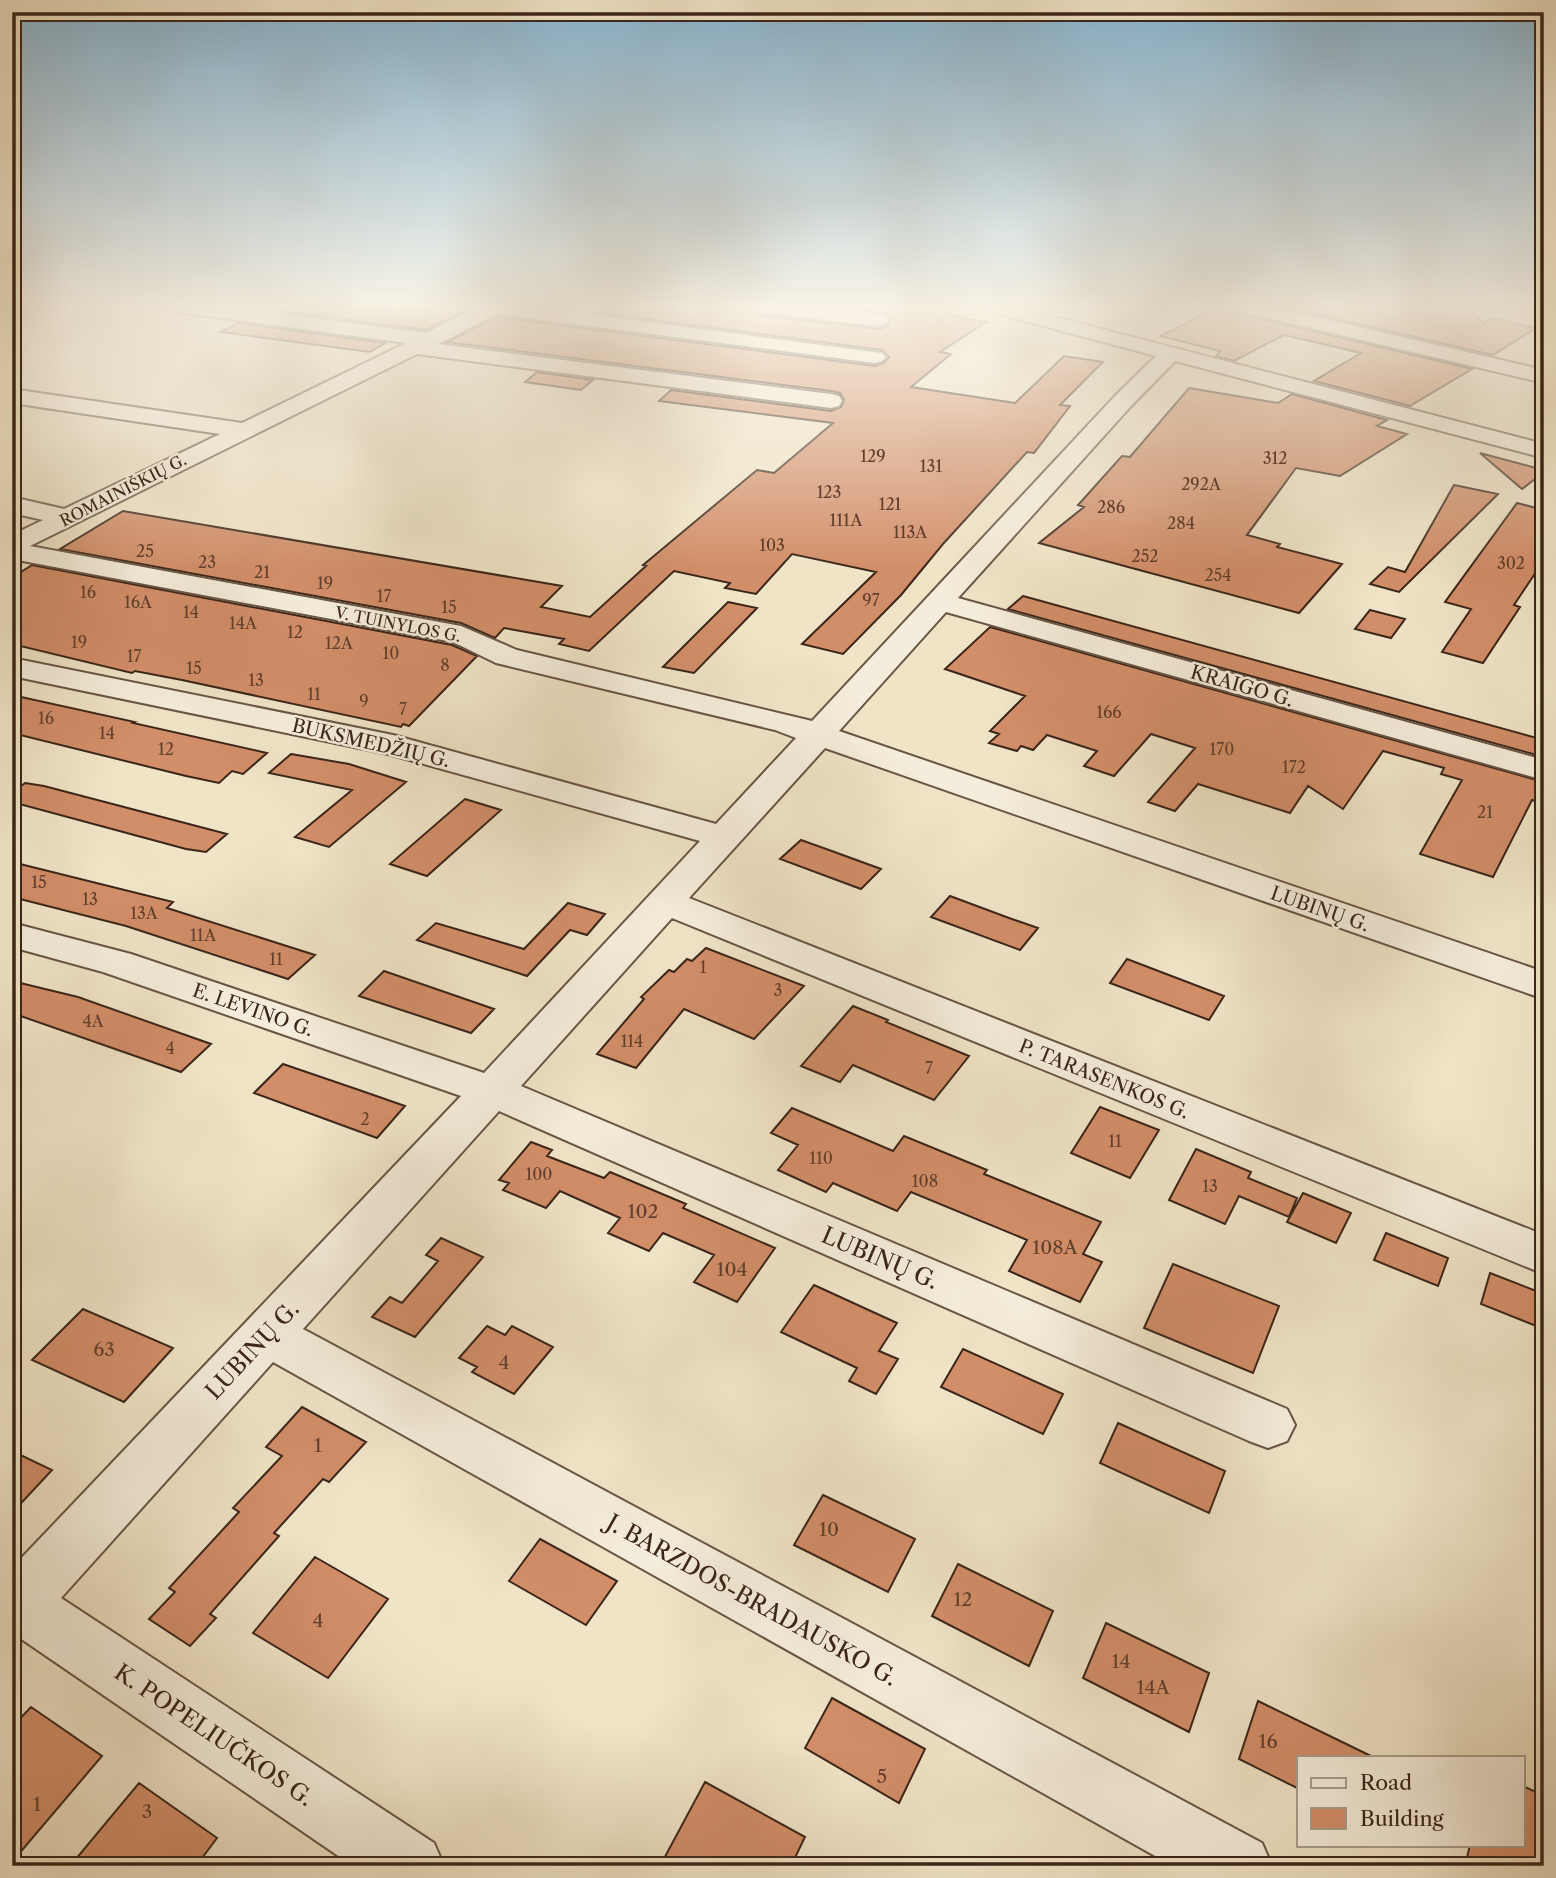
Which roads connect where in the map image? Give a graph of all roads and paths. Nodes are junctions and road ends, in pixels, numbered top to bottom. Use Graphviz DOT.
graph roads {
  1 [pos="318,394"];
  2 [pos="779,394"];
  3 [pos="1133,394"];
  4 [pos="1326,394"];
  5 [pos="12,396"];
  6 [pos="831,401"];
  7 [pos="243,430"];
  8 [pos="1544,451"];
  9 [pos="12,505"];
  10 [pos="66,519"];
  11 [pos="12,545"];
  12 [pos="12,551"];
  13 [pos="940,602"];
  14 [pos="12,667"];
  15 [pos="817,736"];
  16 [pos="1544,771"];
  17 [pos="724,837"];
  18 [pos="665,902"];
  19 [pos="12,935"];
  20 [pos="1544,986"];
  21 [pos="492,1091"];
  22 [pos="1544,1255"];
  23 [pos="266,1334"];
  24 [pos="1268,1425"];
  25 [pos="15,1606"];
  26 [pos="411,1866"];
  27 [pos="1239,1866"];
  1 -- 7 [label="street, ROMAINIŠKIŲ G."];
  2 -- 6 [label="street"];
  3 -- 13 [label="street, LUBINŲ G."];
  4 -- 8 [label="street"];
  5 -- 7 [label="street"];
  7 -- 10 [label="street, ROMAINIŠKIŲ G."];
  9 -- 10 [label="street"];
  10 -- 11 [label="street, ROMAINIŠKIŲ G."];
  12 -- 15 [label="street, V. TUINYLOS G."];
  13 -- 15 [label="street, LUBINŲ G."];
  13 -- 16 [label="street, KRAIGO G."];
  14 -- 17 [label="street, BUKSMEDŽIŲ G."];
  15 -- 17 [label="street, LUBINŲ G."];
  15 -- 20 [label="street, LUBINŲ G."];
  17 -- 18 [label="street, LUBINŲ G."];
  18 -- 21 [label="street, LUBINŲ G."];
  18 -- 22 [label="street, P. TARASENKOS G."];
  19 -- 21 [label="street, E. LEVINO G."];
  21 -- 23 [label="street, LUBINŲ G."];
  21 -- 24 [label="street, LUBINŲ G."];
  23 -- 25 [label="street, LUBINŲ G."];
  23 -- 27 [label="street, J. BARZDOS-BRADAUSKO G."];
  25 -- 26 [label="street, K. POPELIUČKOS G."];
}
